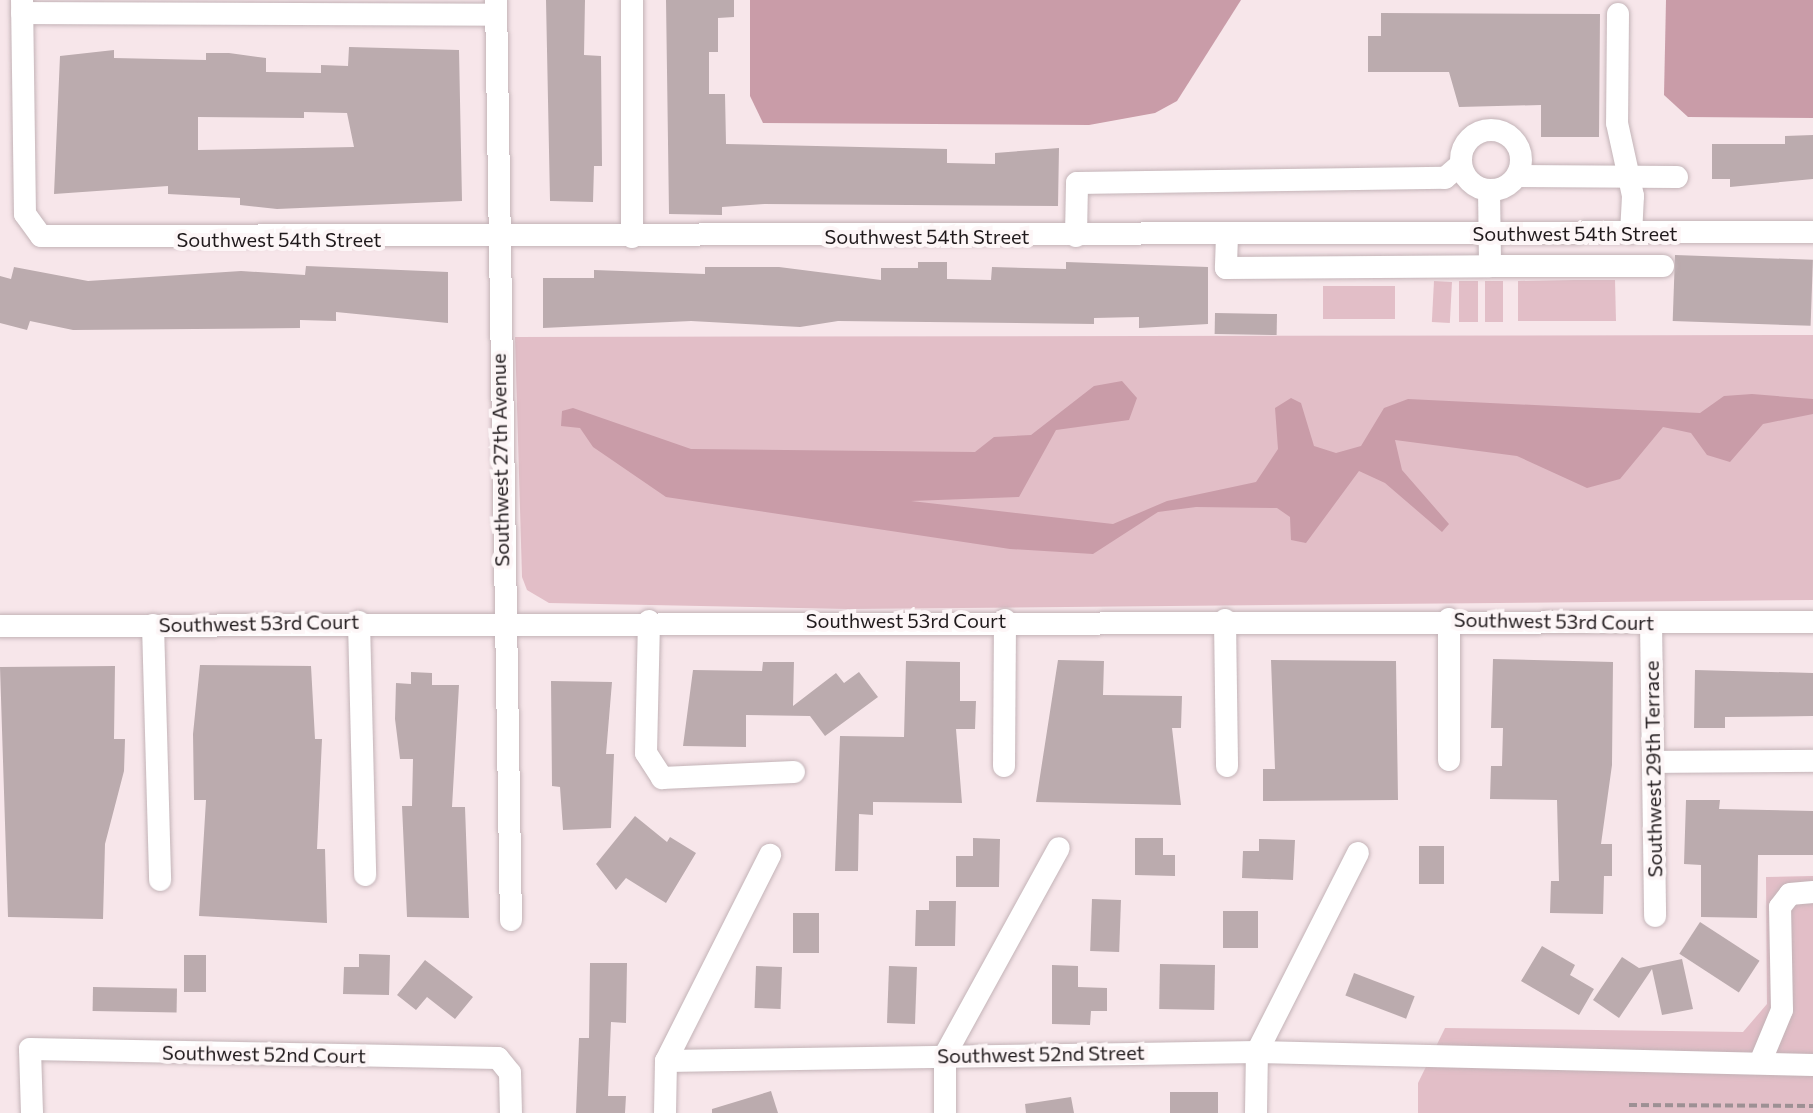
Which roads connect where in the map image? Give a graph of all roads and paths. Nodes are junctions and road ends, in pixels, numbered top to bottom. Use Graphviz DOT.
graph roads {
  1 [pos="632,0"];
  2 [pos="22,6"];
  3 [pos="496,8"];
  4 [pos="1618,14"];
  5 [pos="1461,164"];
  6 [pos="1517,176"];
  7 [pos="1628,177"];
  8 [pos="1677,177"];
  9 [pos="1489,190"];
  10 [pos="1813,232"];
  11 [pos="1631,233"];
  12 [pos="1490,234"];
  13 [pos="1076,236"];
  14 [pos="1227,236"];
  15 [pos="632,237"];
  16 [pos="498,238"];
  17 [pos="1490,266"];
  18 [pos="1663,266"];
  19 [pos="1449,619"];
  20 [pos="507,620"];
  21 [pos="1005,620"];
  22 [pos="1225,620"];
  23 [pos="649,621"];
  24 [pos="359,622"];
  25 [pos="1651,622"];
  26 [pos="1813,622"];
  27 [pos="153,625"];
  28 [pos="0,626"];
  29 [pos="1449,760"];
  30 [pos="1813,761"];
  31 [pos="1654,762"];
  32 [pos="1004,766"];
  33 [pos="1227,766"];
  34 [pos="794,772"];
  35 [pos="1059,848"];
  36 [pos="1358,853"];
  37 [pos="770,855"];
  38 [pos="365,875"];
  39 [pos="160,880"];
  40 [pos="1813,892"];
  41 [pos="1655,916"];
  42 [pos="511,920"];
  43 [pos="1257,1052"];
  44 [pos="945,1055"];
  45 [pos="1762,1058"];
  46 [pos="666,1061"];
  47 [pos="1813,1065"];
  48 [pos="1629,1105"];
  49 [pos="1813,1106"];
  50 [pos="32,1113"];
  51 [pos="511,1113"];
  52 [pos="665,1113"];
  53 [pos="945,1113"];
  54 [pos="1256,1113"];
  1 -- 15 [label="street"];
  2 -- 3 [label="street"];
  2 -- 16 [label="street, Southwest 54th Street"];
  3 -- 16 [label="street, Southwest 27th Avenue"];
  4 -- 7 [label="street"];
  5 -- 6 [label="street"];
  5 -- 9 [label="street"];
  5 -- 13 [label="street"];
  6 -- 7 [label="street"];
  6 -- 9 [label="street"];
  7 -- 8 [label="street"];
  7 -- 11 [label="street"];
  9 -- 12 [label="street"];
  10 -- 11 [label="street, Southwest 54th Street"];
  11 -- 12 [label="street, Southwest 54th Street"];
  12 -- 14 [label="street, Southwest 54th Street"];
  12 -- 17 [label="street"];
  13 -- 14 [label="street, Southwest 54th Street"];
  13 -- 15 [label="street, Southwest 54th Street"];
  14 -- 17 [label="street"];
  15 -- 16 [label="street, Southwest 54th Street"];
  16 -- 20 [label="street, Southwest 27th Avenue"];
  17 -- 18 [label="street"];
  19 -- 22 [label="street, Southwest 53rd Court"];
  19 -- 25 [label="street, Southwest 53rd Court"];
  19 -- 29 [label="street"];
  20 -- 23 [label="street, Southwest 53rd Court"];
  20 -- 24 [label="street, Southwest 53rd Court"];
  20 -- 42 [label="street, Southwest 27th Avenue"];
  21 -- 22 [label="street, Southwest 53rd Court"];
  21 -- 23 [label="street, Southwest 53rd Court"];
  21 -- 32 [label="street"];
  22 -- 33 [label="street"];
  23 -- 34 [label="street"];
  24 -- 27 [label="street, Southwest 53rd Court"];
  24 -- 38 [label="street"];
  25 -- 26 [label="street, Southwest 53rd Court"];
  25 -- 31 [label="street, Southwest 29th Terrace"];
  27 -- 28 [label="street, Southwest 53rd Court"];
  27 -- 39 [label="street"];
  30 -- 31 [label="street"];
  31 -- 41 [label="street, Southwest 29th Terrace"];
  35 -- 44 [label="street"];
  36 -- 43 [label="street"];
  37 -- 46 [label="street"];
  40 -- 45 [label="street"];
  43 -- 44 [label="street, Southwest 52nd Street"];
  43 -- 45 [label="street, Southwest 52nd Street"];
  43 -- 54 [label="street"];
  44 -- 46 [label="street, Southwest 52nd Street"];
  44 -- 53 [label="street"];
  45 -- 47 [label="street, Southwest 52nd Street"];
  46 -- 52 [label="street"];
  48 -- 49 [label="path"];
  50 -- 51 [label="street, Southwest 52nd Court"];
}
